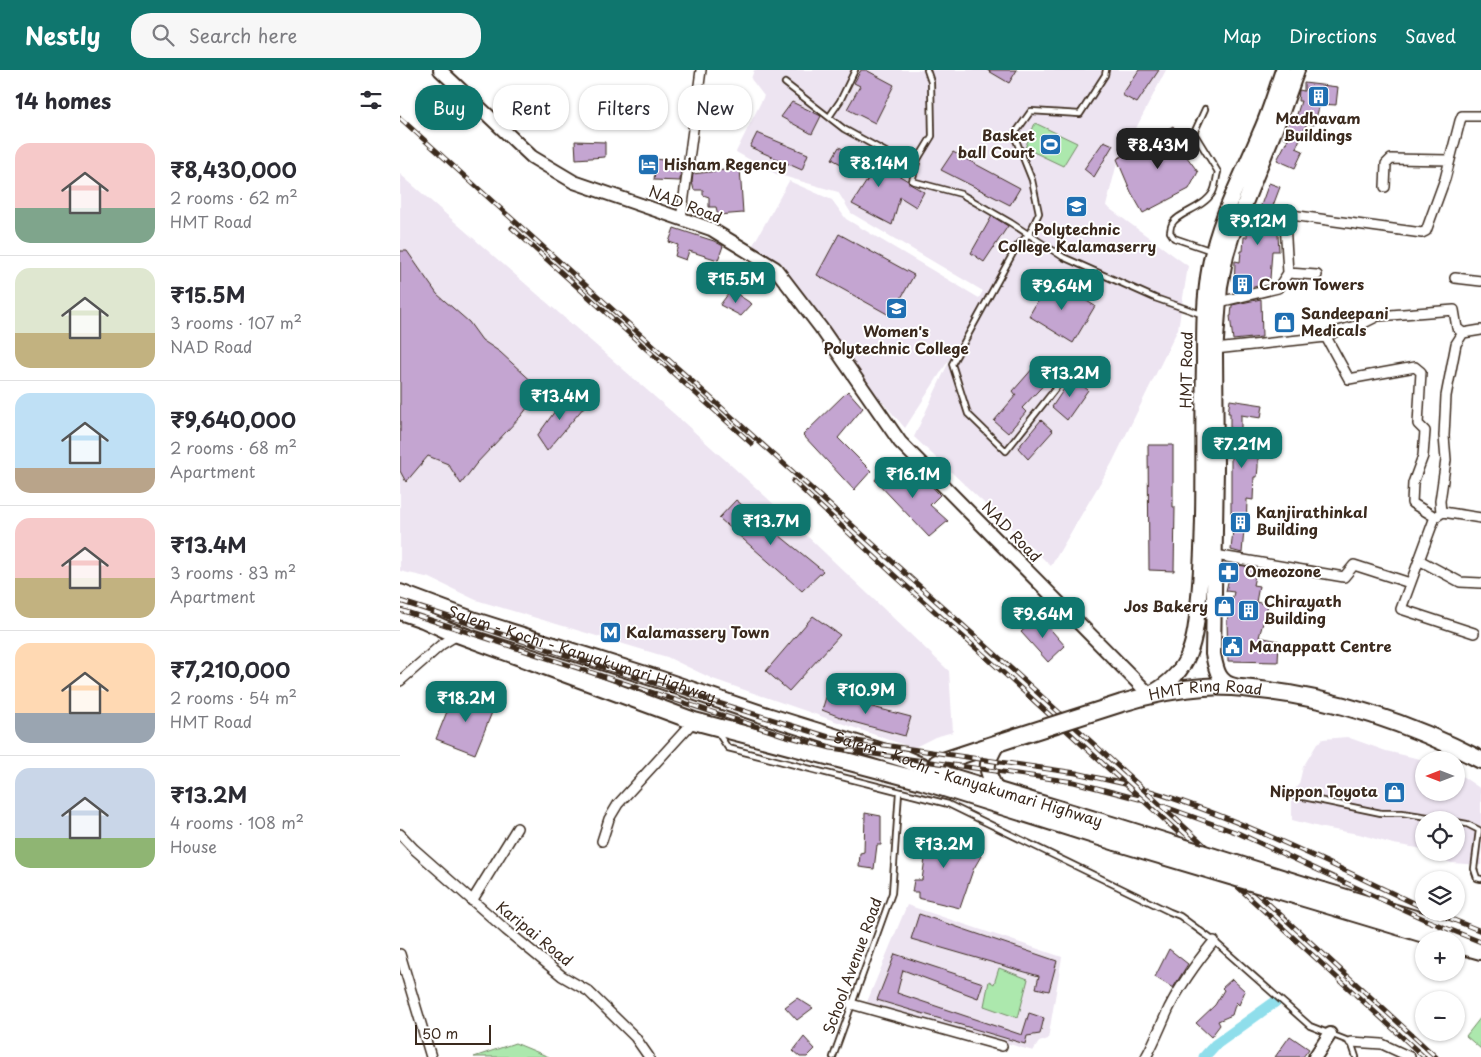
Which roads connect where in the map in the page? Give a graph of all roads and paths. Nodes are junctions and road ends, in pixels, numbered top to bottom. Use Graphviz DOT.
graph roads {
  1 [pos="440,70"];
  2 [pos="701,70"];
  3 [pos="855,70"];
  4 [pos="927,70"];
  5 [pos="1106,70"];
  6 [pos="1283,70"];
  7 [pos="1296,70"];
  8 [pos="785,82"];
  9 [pos="1205,109"];
  10 [pos="1481,116"];
  11 [pos="829,117"];
  12 [pos="1449,160"];
  13 [pos="915,168"];
  14 [pos="1385,187"];
  15 [pos="682,219"];
  16 [pos="1029,234"];
  17 [pos="1213,252"];
  18 [pos="1288,273"];
  19 [pos="1317,275"];
  20 [pos="1455,278"];
  21 [pos="1481,281"];
  22 [pos="1219,302"];
  23 [pos="1205,315"];
  24 [pos="1481,330"];
  25 [pos="1463,333"];
  26 [pos="1326,337"];
  27 [pos="1215,349"];
  28 [pos="1063,379"];
  29 [pos="1438,515"];
  30 [pos="1481,518"];
  31 [pos="1215,555"];
  32 [pos="1419,560"];
  33 [pos="1410,583"];
  34 [pos="1481,583"];
  35 [pos="400,593"];
  36 [pos="400,611"];
  37 [pos="1474,633"];
  38 [pos="459,634"];
  39 [pos="400,681"];
  40 [pos="1243,688"];
  41 [pos="1149,694"];
  42 [pos="694,721"];
  43 [pos="713,726"];
  44 [pos="997,744"];
  45 [pos="1481,760"];
  46 [pos="935,772"];
  47 [pos="960,786"];
  48 [pos="997,791"];
  49 [pos="899,792"];
  50 [pos="1294,795"];
  51 [pos="1415,815"];
  52 [pos="1465,824"];
  53 [pos="517,828"];
  54 [pos="400,834"];
  55 [pos="1117,834"];
  56 [pos="602,841"];
  57 [pos="1481,880"];
  58 [pos="472,901"];
  59 [pos="1374,913"];
  60 [pos="1421,931"];
  61 [pos="1481,939"];
  62 [pos="1214,941"];
  63 [pos="1465,947"];
  64 [pos="1481,951"];
  65 [pos="400,954"];
  66 [pos="851,1004"];
  67 [pos="1330,1034"];
  68 [pos="1351,1042"];
  69 [pos="1002,1046"];
  70 [pos="431,1057"];
  71 [pos="649,1057"];
  72 [pos="833,1057"];
  73 [pos="1146,1057"];
  74 [pos="1315,1057"];
  75 [pos="1356,1057"];
  76 [pos="1410,1057"];
  1 -- 15 [label="street, NAD Road"];
  2 -- 15 [label="street"];
  3 -- 11 [label="lane"];
  4 -- 13 [label="lane"];
  5 -- 16 [label="lane"];
  6 -- 17 [label="main road, HMT Road"];
  7 -- 22 [label="main road, HMT Road"];
  8 -- 11 [label="lane"];
  9 -- 17 [label="lane"];
  10 -- 12 [label="street"];
  11 -- 13 [label="lane"];
  12 -- 14 [label="street"];
  12 -- 18 [label="street"];
  13 -- 16 [label="lane"];
  15 -- 41 [label="street, NAD Road"];
  16 -- 23 [label="lane"];
  16 -- 28 [label="lane"];
  17 -- 23 [label="main road, HMT Road"];
  18 -- 19 [label="street"];
  18 -- 22 [label="street"];
  20 -- 21 [label="street"];
  22 -- 27 [label="main road, HMT Road"];
  23 -- 41 [label="main road, HMT Road"];
  24 -- 25 [label="street"];
  25 -- 26 [label="street"];
  25 -- 29 [label="street"];
  26 -- 27 [label="street"];
  26 -- 29 [label="street"];
  27 -- 31 [label="main road, HMT Road"];
  29 -- 30 [label="street"];
  29 -- 32 [label="street"];
  31 -- 33 [label="street"];
  31 -- 40 [label="main road, HMT Road"];
  32 -- 33 [label="street"];
  32 -- 34 [label="street"];
  33 -- 37 [label="street"];
  35 -- 46 [label="highway, Salem - Kochi - Kanyakumari Highway"];
  36 -- 38 [label="highway, Salem - Kochi - Kanyakumari Highway"];
  38 -- 39 [label="street"];
  38 -- 42 [label="highway, Salem - Kochi - Kanyakumari Highway"];
  40 -- 41 [label="highway, HMT Ring Road"];
  40 -- 45 [label="highway, HMT Ring Road"];
  41 -- 44 [label="highway, HMT Ring Road, bridge"];
  42 -- 43 [label="highway, Salem - Kochi - Kanyakumari Highway"];
  42 -- 56 [label="street"];
  43 -- 47 [label="highway, Salem - Kochi - Kanyakumari Highway"];
  43 -- 49 [label="lane"];
  44 -- 46 [label="highway, HMT Ring Road"];
  44 -- 48 [label="main road"];
  46 -- 47 [label="highway, Salem - Kochi - Kanyakumari Highway"];
  47 -- 48 [label="highway, Salem - Kochi - Kanyakumari Highway"];
  47 -- 55 [label="highway, Salem - Kochi - Kanyakumari Highway"];
  48 -- 55 [label="highway, Salem - Kochi - Kanyakumari Highway"];
  49 -- 62 [label="lane"];
  49 -- 66 [label="lane, School Avenue Road"];
  50 -- 51 [label="lane"];
  52 -- 57 [label="lane"];
  53 -- 58 [label="street"];
  54 -- 58 [label="street, Karipai Road"];
  55 -- 59 [label="highway, bridge"];
  58 -- 71 [label="street, Karipai Road"];
  59 -- 60 [label="highway"];
  59 -- 61 [label="highway"];
  62 -- 67 [label="lane"];
  62 -- 73 [label="street"];
  63 -- 64 [label="highway"];
  65 -- 70 [label="street"];
  66 -- 69 [label="street"];
  66 -- 72 [label="lane, School Avenue Road"];
  67 -- 68 [label="lane"];
  67 -- 74 [label="street"];
  68 -- 75 [label="lane"];
  68 -- 76 [label="street"];
}
